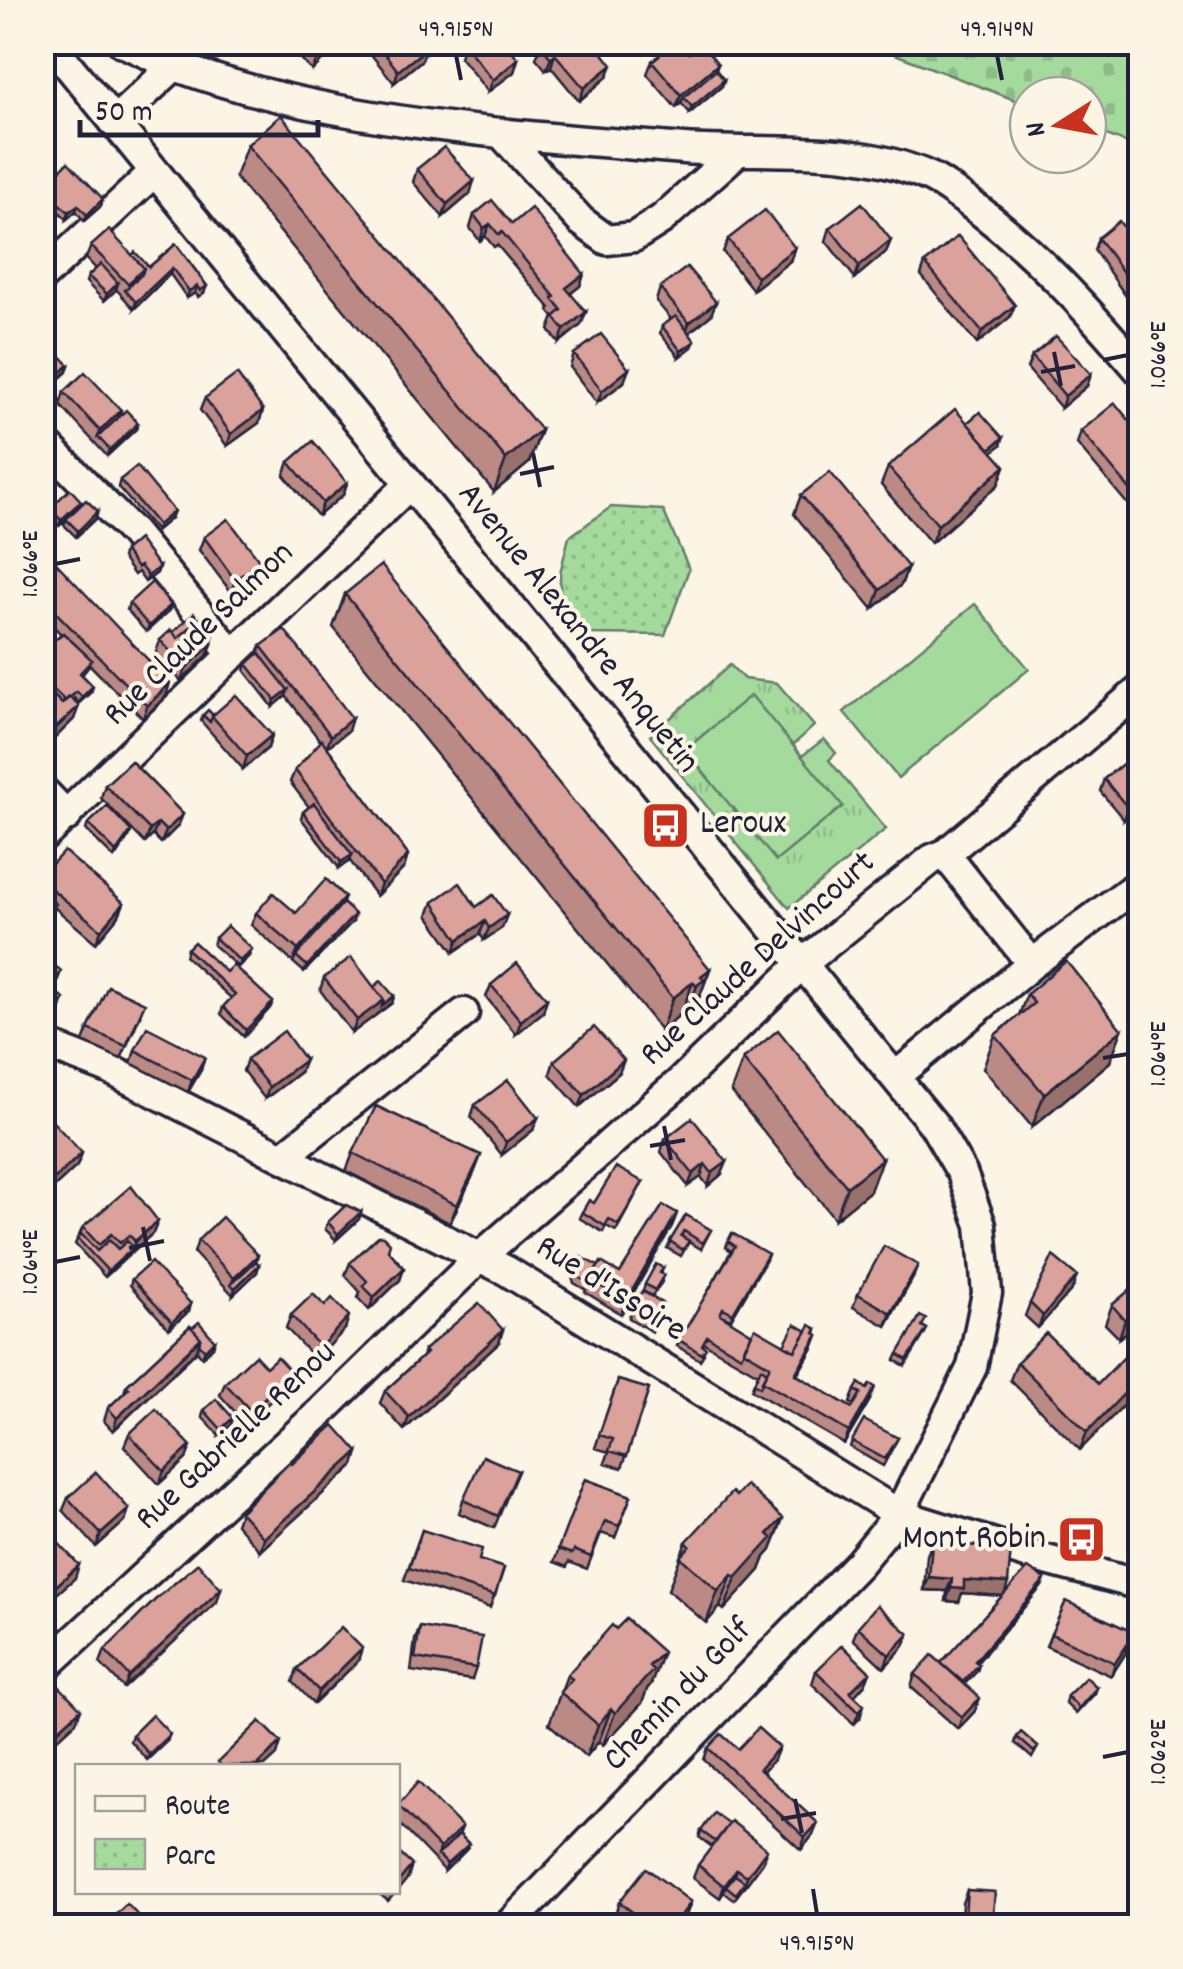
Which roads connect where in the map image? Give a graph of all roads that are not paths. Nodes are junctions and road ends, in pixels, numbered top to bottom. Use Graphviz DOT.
graph roads {
  1 [pos="49,42"];
  2 [pos="122,42"];
  3 [pos="174,66"];
  4 [pos="114,122"];
  5 [pos="502,134"];
  6 [pos="736,153"];
  7 [pos="154,172"];
  8 [pos="42,278"];
  9 [pos="1140,371"];
  10 [pos="42,440"];
  11 [pos="410,484"];
  12 [pos="233,655"];
  13 [pos="1140,690"];
  14 [pos="42,790"];
  15 [pos="67,816"];
  16 [pos="42,838"];
  17 [pos="945,854"];
  18 [pos="1140,883"];
  19 [pos="802,964"];
  20 [pos="1032,964"];
  21 [pos="464,1012"];
  22 [pos="42,1043"];
  23 [pos="895,1077"];
  24 [pos="284,1156"];
  25 [pos="480,1256"];
  26 [pos="898,1514"];
  27 [pos="1140,1585"];
  28 [pos="42,1670"];
  29 [pos="508,1926"];
  1 -- 4 [label="street, Avenue Alexandre Anquetin"];
  2 -- 3 [label="street"];
  3 -- 4 [label="street"];
  3 -- 5 [label="street"];
  4 -- 7 [label="street, Avenue Alexandre Anquetin"];
  5 -- 6 [label="street"];
  5 -- 6 [label="street"];
  6 -- 9 [label="street"];
  7 -- 8 [label="street"];
  7 -- 11 [label="street, Avenue Alexandre Anquetin"];
  10 -- 12 [label="street"];
  11 -- 12 [label="street, Rue Claude Salmon"];
  11 -- 19 [label="street, Avenue Alexandre Anquetin"];
  12 -- 15 [label="street, Rue Claude Salmon"];
  13 -- 17 [label="street, Rue Claude Delvincourt"];
  14 -- 15 [label="street"];
  15 -- 16 [label="street, Rue Claude Salmon"];
  17 -- 19 [label="street, Rue Claude Delvincourt"];
  17 -- 20 [label="street"];
  18 -- 20 [label="street"];
  19 -- 23 [label="street, Avenue Alexandre Anquetin"];
  19 -- 25 [label="street, Rue Claude Delvincourt"];
  20 -- 23 [label="street"];
  21 -- 24 [label="street"];
  22 -- 24 [label="street, Rue d'Issoire"];
  23 -- 26 [label="street, Avenue Alexandre Anquetin"];
  24 -- 25 [label="street, Rue d'Issoire"];
  25 -- 26 [label="street, Rue d'Issoire"];
  25 -- 28 [label="street, Rue Gabrielle Renou"];
  26 -- 27 [label="street, Rue d'Issoire"];
  26 -- 29 [label="street, Chemin du Golf"];
}
